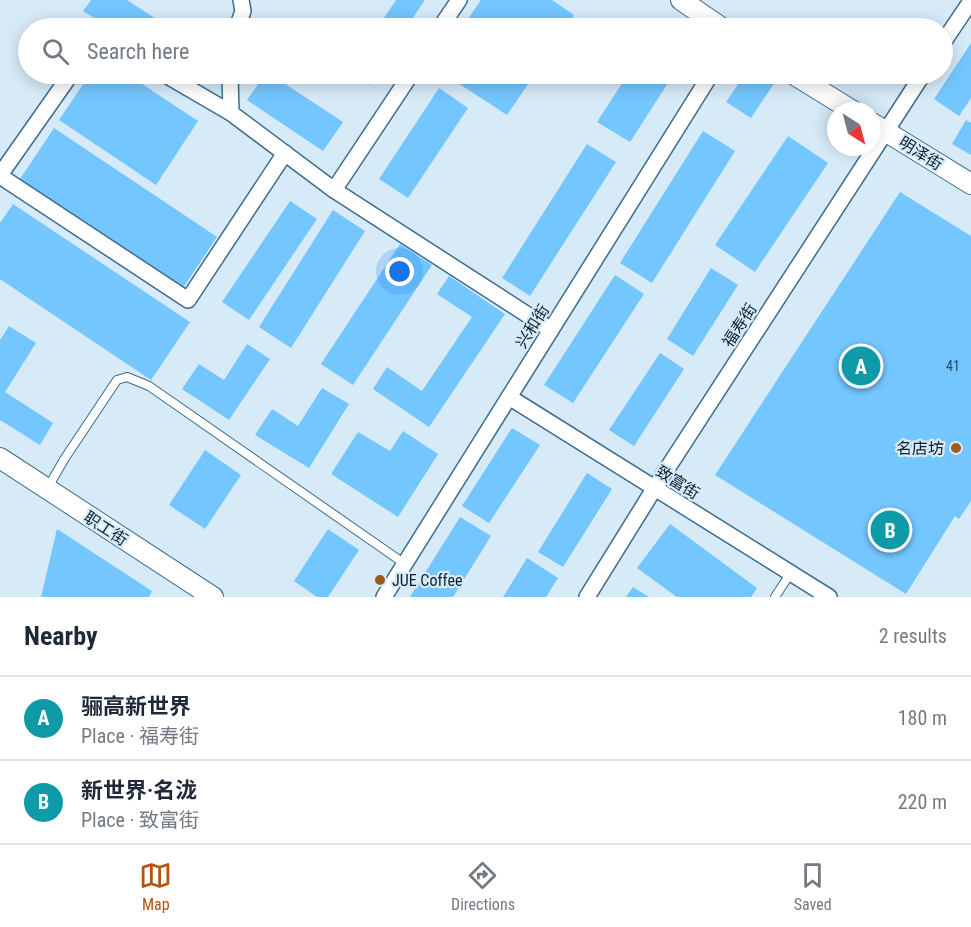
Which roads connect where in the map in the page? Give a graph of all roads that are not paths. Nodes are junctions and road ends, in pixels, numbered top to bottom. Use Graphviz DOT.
graph roads {
  1 [pos="241,0"];
  2 [pos="459,0"];
  3 [pos="681,0"];
  4 [pos="971,1"];
  5 [pos="241,18"];
  6 [pos="447,18"];
  7 [pos="707,18"];
  8 [pos="953,28"];
  9 [pos="64,84"];
  10 [pos="181,84"];
  11 [pos="230,84"];
  12 [pos="404,84"];
  13 [pos="705,84"];
  14 [pos="809,84"];
  15 [pos="915,84"];
  16 [pos="838,102"];
  17 [pos="231,113"];
  18 [pos="881,123"];
  19 [pos="881,129"];
  20 [pos="285,153"];
  21 [pos="860,156"];
  22 [pos="0,176"];
  23 [pos="971,184"];
  24 [pos="334,190"];
  25 [pos="551,330"];
  26 [pos="509,397"];
  27 [pos="0,458"];
  28 [pos="47,489"];
  29 [pos="654,489"];
  30 [pos="405,564"];
  31 [pos="790,574"];
  32 [pos="213,597"];
  33 [pos="384,597"];
  34 [pos="587,597"];
  35 [pos="775,597"];
  36 [pos="829,597"];
  1 -- 5 [label="street"];
  2 -- 6 [label="street"];
  3 -- 7 [label="street"];
  4 -- 8 [label="street"];
  9 -- 22 [label="street"];
  10 -- 17 [label="street"];
  11 -- 17 [label="street"];
  12 -- 24 [label="street"];
  13 -- 25 [label="street, 兴和街"];
  14 -- 16 [label="street"];
  15 -- 18 [label="street, 福寿街"];
  17 -- 20 [label="street"];
  19 -- 23 [label="street, 明泽街"];
  20 -- 22 [label="street"];
  20 -- 24 [label="street"];
  21 -- 29 [label="street, 福寿街"];
  24 -- 25 [label="street"];
  25 -- 26 [label="street, 兴和街"];
  26 -- 29 [label="street, 致富街"];
  26 -- 30 [label="street, 兴和街"];
  27 -- 28 [label="street, 职工街"];
  28 -- 30 [label="lane"];
  28 -- 32 [label="street, 职工街"];
  29 -- 31 [label="street, 致富街"];
  29 -- 34 [label="street, 福寿街"];
  30 -- 33 [label="street, 兴和街"];
  31 -- 35 [label="lane"];
  31 -- 36 [label="street, 致富街"];
}
